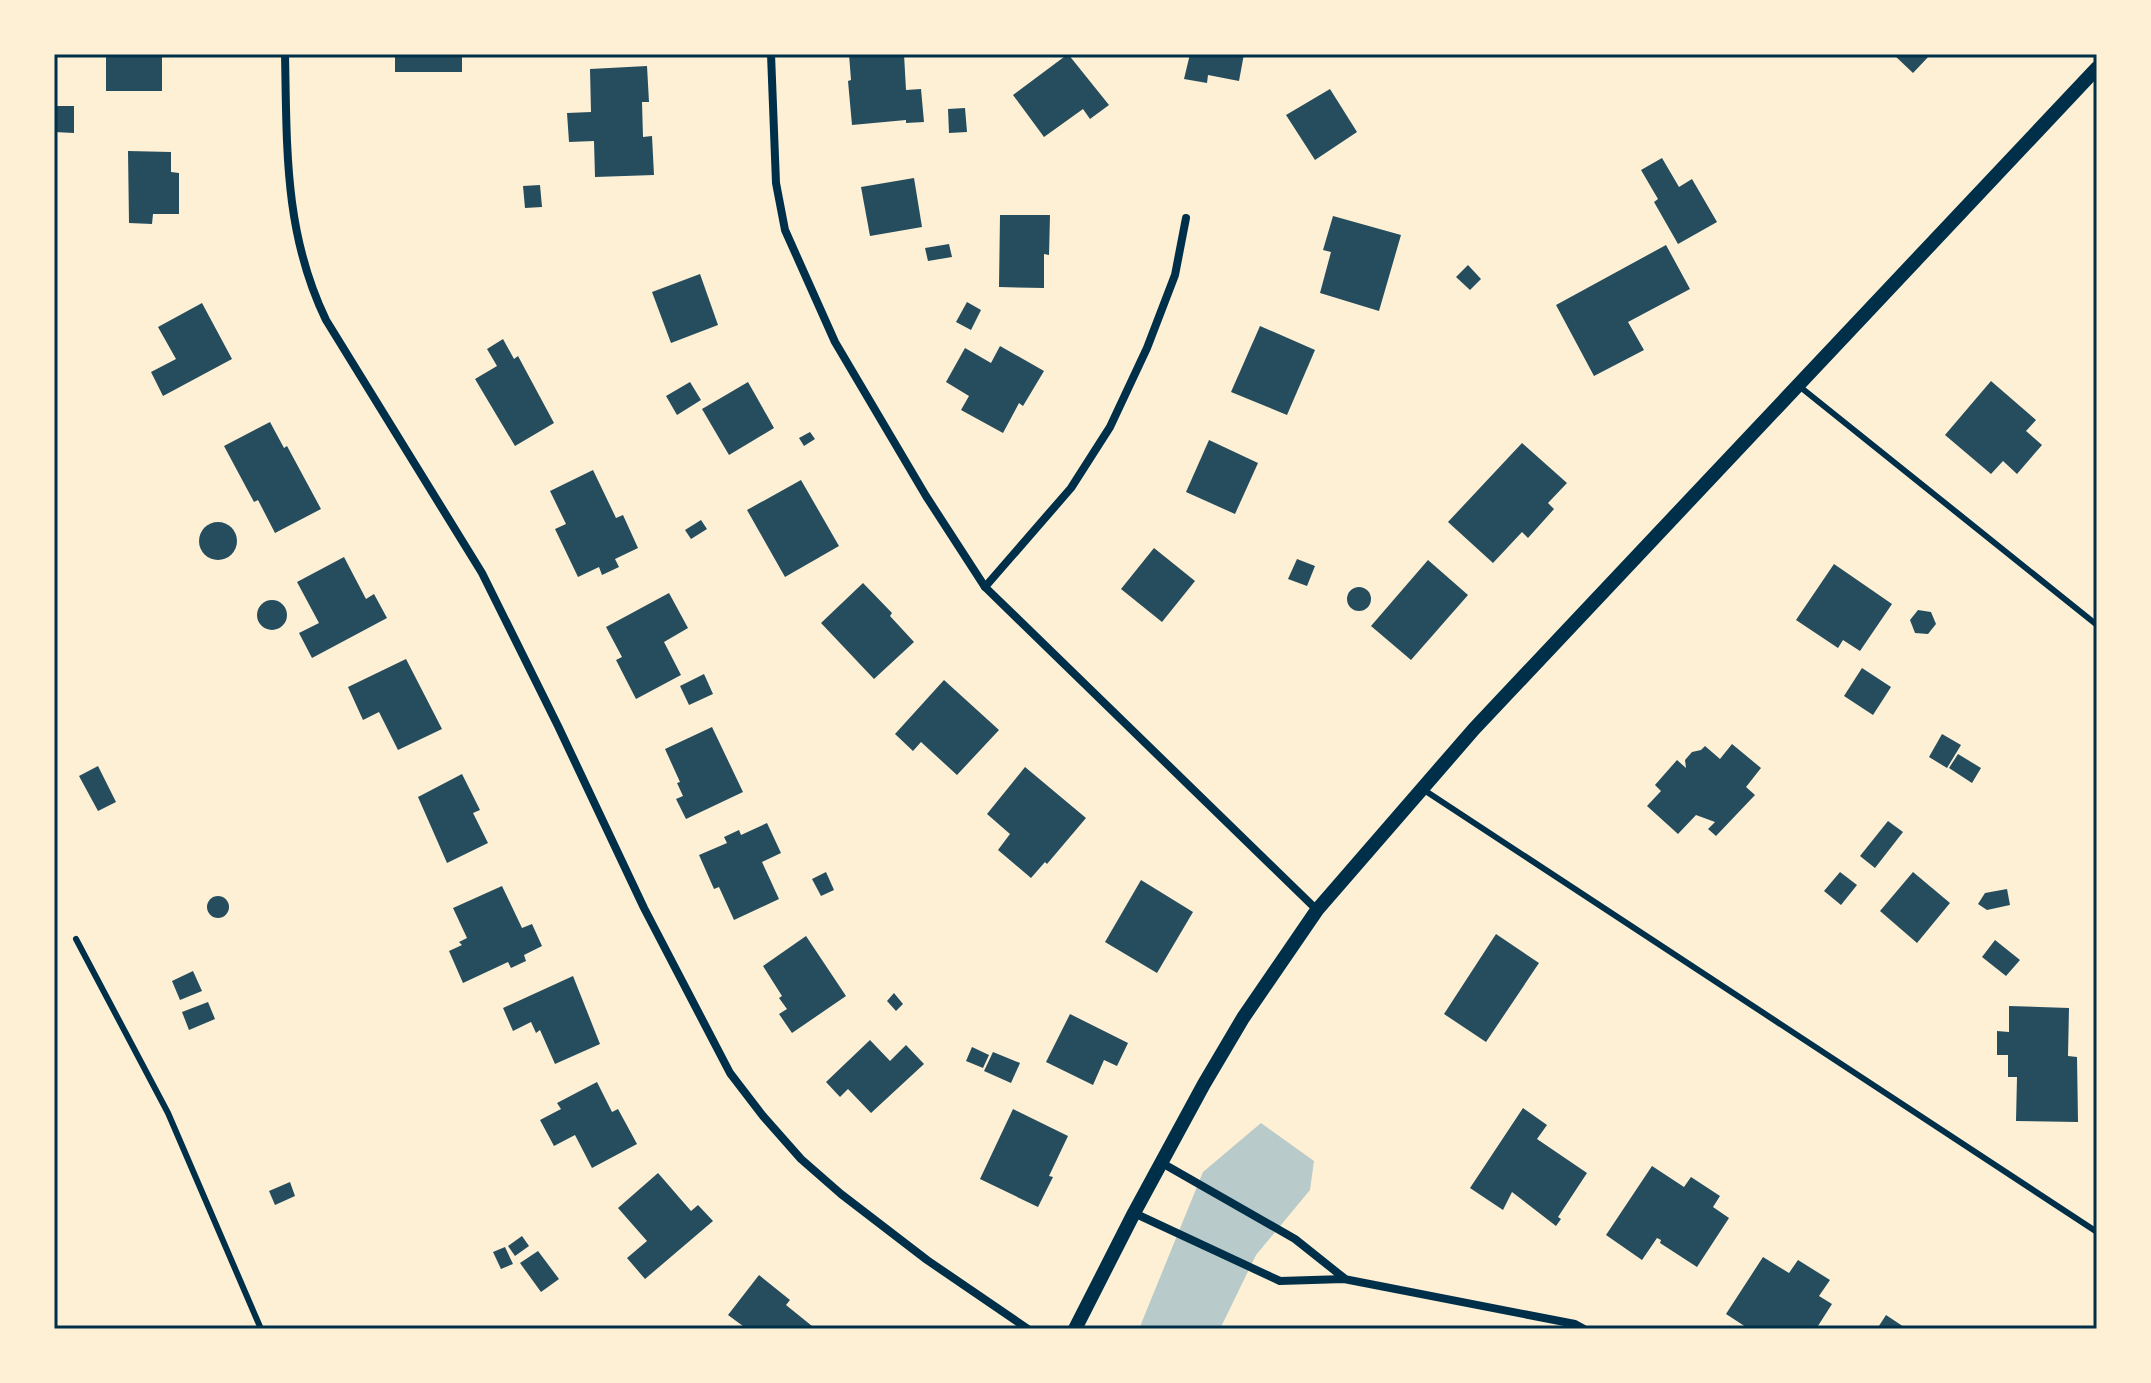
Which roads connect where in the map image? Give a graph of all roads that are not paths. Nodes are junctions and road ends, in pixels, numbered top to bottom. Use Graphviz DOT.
graph roads {
  1 [pos="285,54"];
  2 [pos="771,54"];
  3 [pos="2097,68"];
  4 [pos="1186,218"];
  5 [pos="1799,386"];
  6 [pos="985,587"];
  7 [pos="2097,625"];
  8 [pos="1421,788"];
  9 [pos="1317,910"];
  10 [pos="76,939"];
  11 [pos="1162,1163"];
  12 [pos="1134,1213"];
  13 [pos="2097,1232"];
  14 [pos="1344,1279"];
  15 [pos="261,1329"];
  16 [pos="1028,1329"];
  17 [pos="1075,1329"];
  18 [pos="1584,1329"];
  1 -- 16 [label="street"];
  2 -- 6 [label="street"];
  3 -- 5 [label="street"];
  4 -- 6 [label="street"];
  5 -- 7 [label="lane"];
  5 -- 8 [label="street"];
  6 -- 9 [label="street"];
  8 -- 9 [label="street"];
  8 -- 13 [label="lane"];
  9 -- 11 [label="street"];
  10 -- 15 [label="lane"];
  11 -- 12 [label="street"];
  11 -- 14 [label="street"];
  12 -- 14 [label="street"];
  12 -- 17 [label="street"];
  14 -- 18 [label="street"];
}
